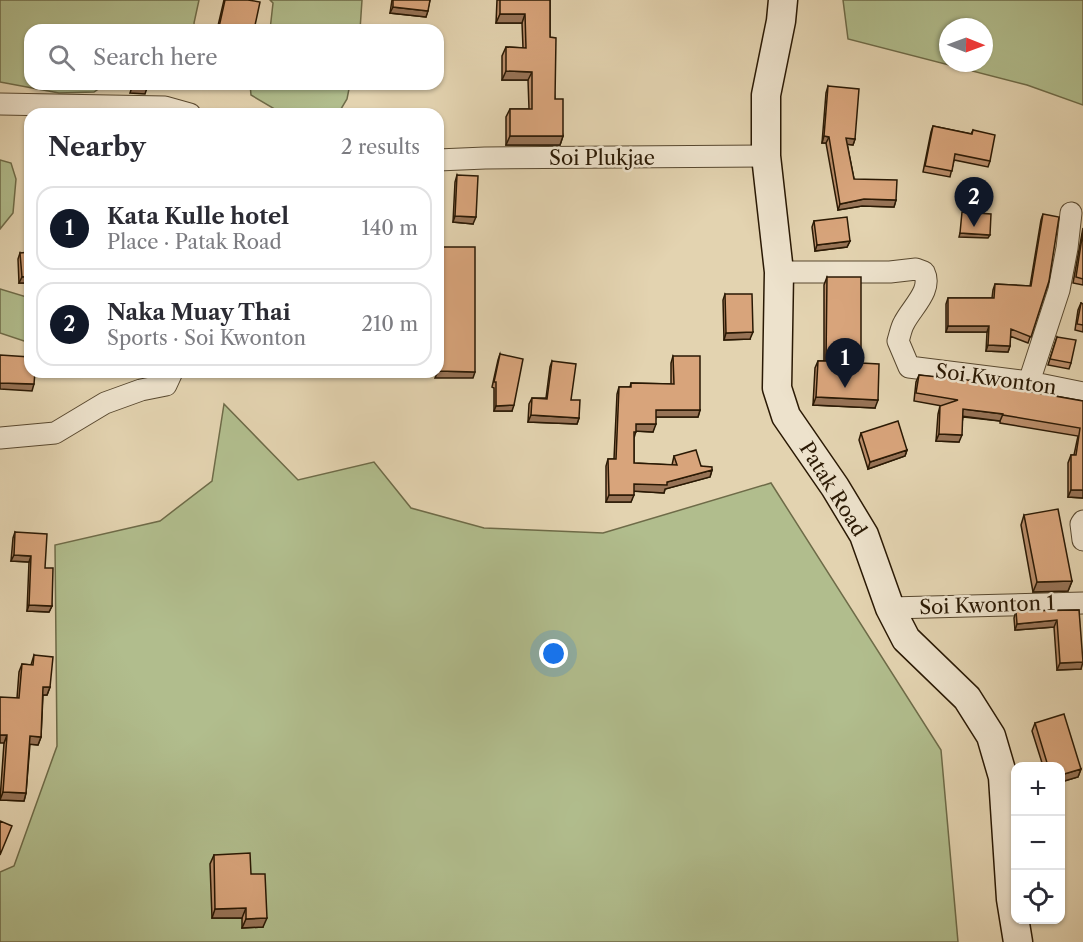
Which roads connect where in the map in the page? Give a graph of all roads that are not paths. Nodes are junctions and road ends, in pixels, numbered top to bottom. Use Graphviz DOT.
graph roads {
  1 [pos="783,0"];
  2 [pos="0,104"];
  3 [pos="94,108"];
  4 [pos="766,156"];
  5 [pos="444,160"];
  6 [pos="1071,213"];
  7 [pos="779,272"];
  8 [pos="169,378"];
  9 [pos="1029,382"];
  10 [pos="1083,393"];
  11 [pos="0,438"];
  12 [pos="1083,521"];
  13 [pos="1083,540"];
  14 [pos="1083,603"];
  15 [pos="890,608"];
  16 [pos="1018,942"];
  1 -- 4 [label="main road, Patak Road"];
  2 -- 3 [label="street"];
  4 -- 5 [label="street, Soi Plukjae"];
  4 -- 7 [label="main road, Patak Road"];
  6 -- 9 [label="street"];
  7 -- 9 [label="street, Soi Kwonton"];
  7 -- 15 [label="main road, Patak Road"];
  8 -- 11 [label="street"];
  9 -- 10 [label="street, Soi Kwonton"];
  12 -- 13 [label="street"];
  14 -- 15 [label="street, Soi Kwonton 1"];
  15 -- 16 [label="main road, Patak Road"];
}
